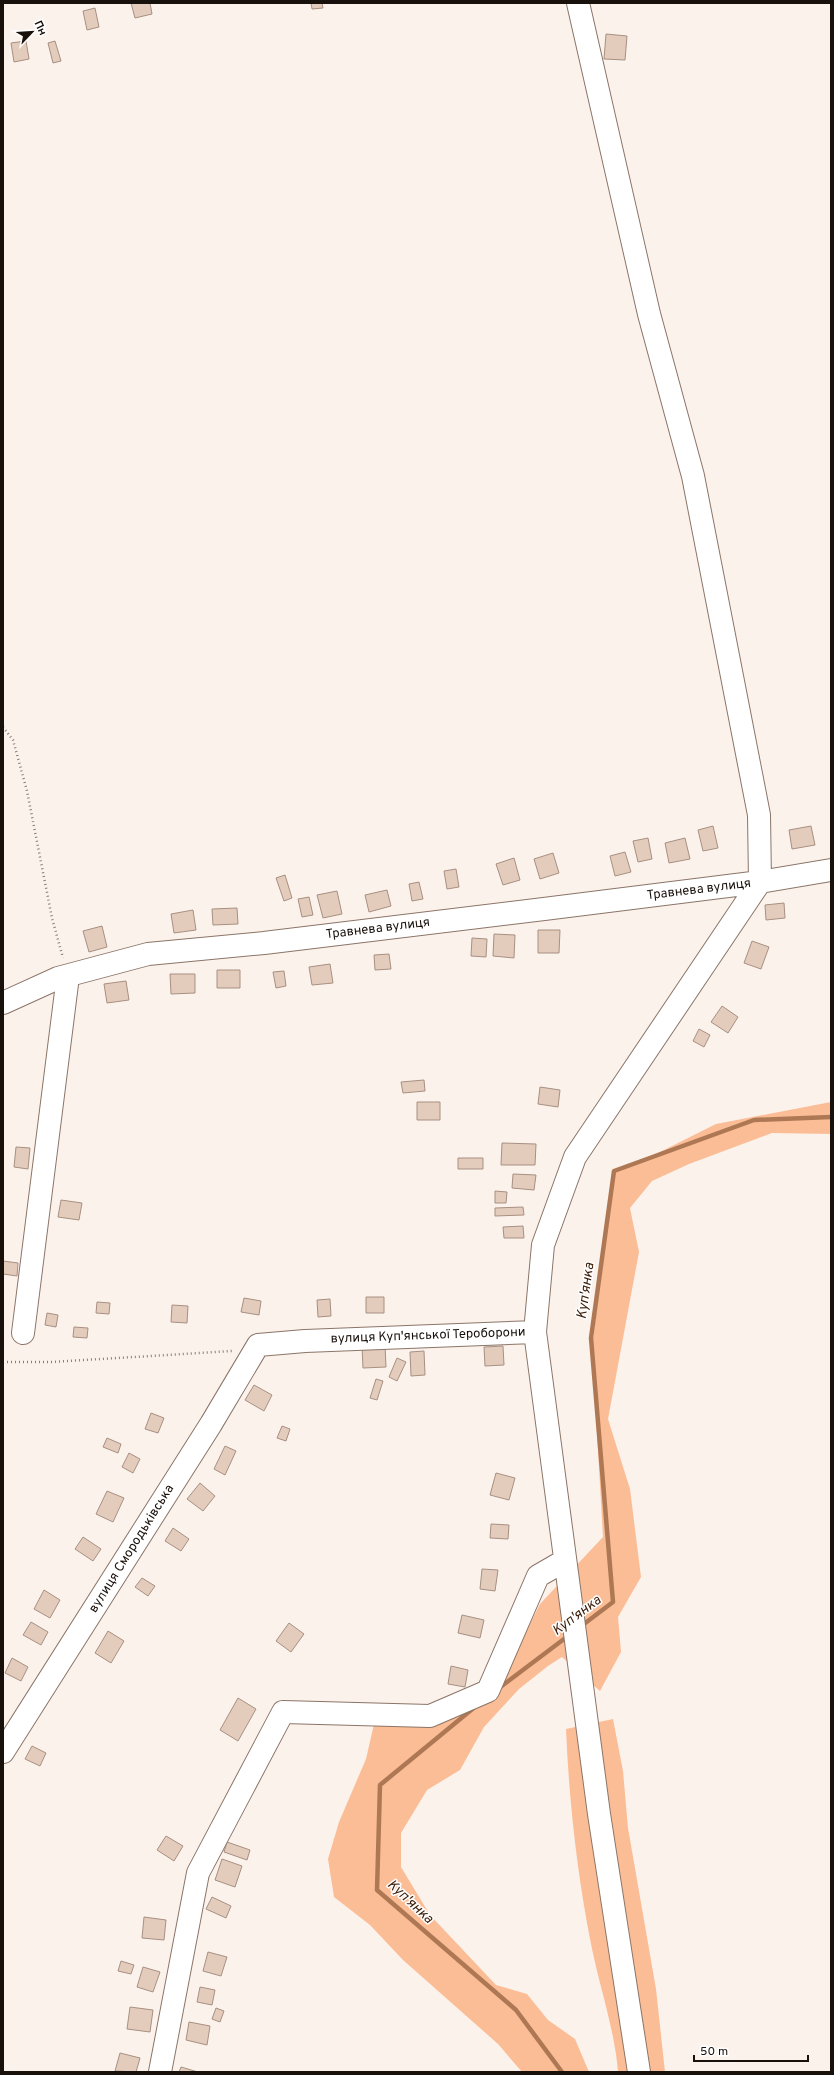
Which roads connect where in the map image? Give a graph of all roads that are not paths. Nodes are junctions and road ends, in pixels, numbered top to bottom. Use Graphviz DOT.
graph roads {
  1 [pos="578,3"];
  2 [pos="831,870"];
  3 [pos="760,882"];
  4 [pos="68,976"];
  5 [pos="3,1003"];
  6 [pos="535,1332"];
  7 [pos="24,1334"];
  8 [pos="258,1345"];
  9 [pos="564,1561"];
  10 [pos="3,1752"];
  11 [pos="160,2072"];
  12 [pos="639,2072"];
  1 -- 3 [label="street"];
  2 -- 3 [label="street, Травнева вулиця"];
  3 -- 4 [label="street, Травнева вулиця"];
  3 -- 6 [label="street, Травнева вулиця"];
  4 -- 5 [label="street, Травнева вулиця"];
  4 -- 7 [label="street"];
  6 -- 8 [label="street, вулиця Куп'янської Тероборони"];
  6 -- 9 [label="street, вулиця Куп'янської Тероборони"];
  8 -- 10 [label="street, вулиця Смородьківська"];
  9 -- 11 [label="street"];
  9 -- 12 [label="street, вулиця Куп'янської Тероборони"];
}
